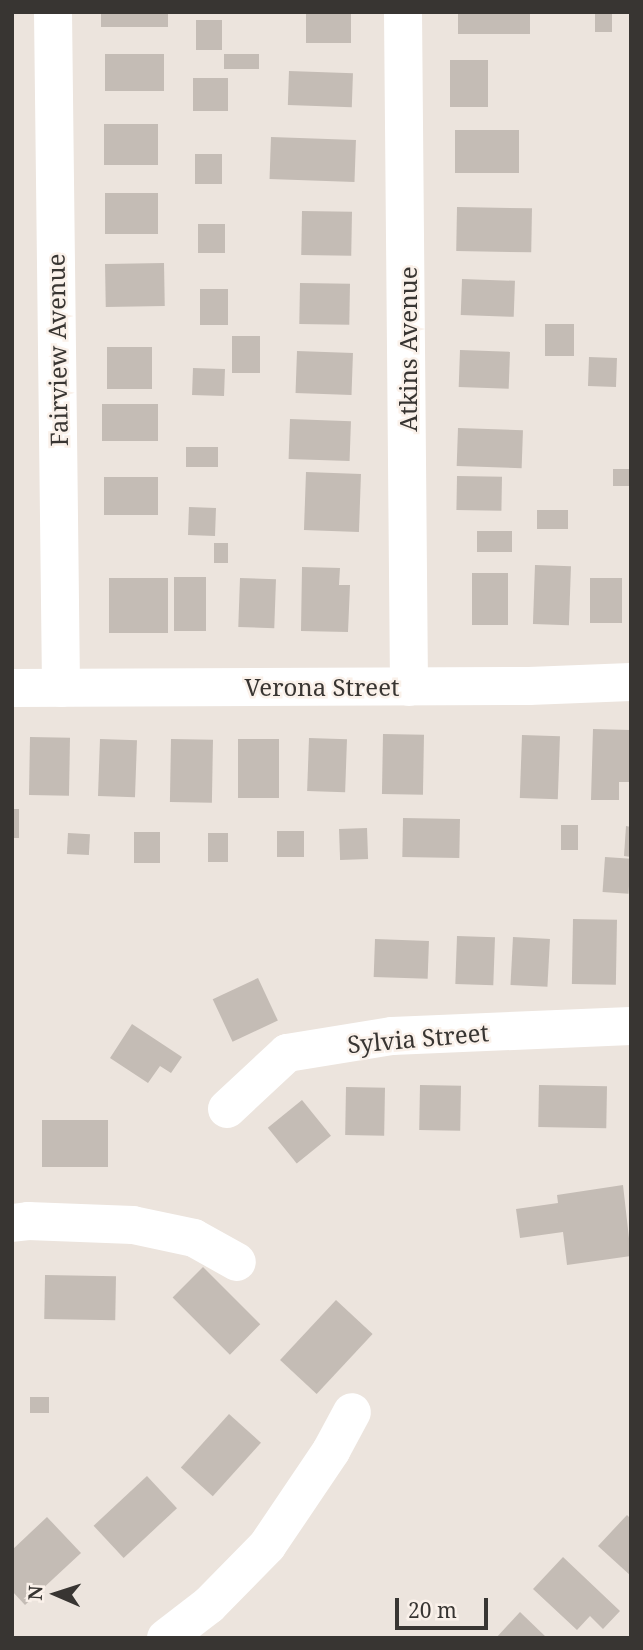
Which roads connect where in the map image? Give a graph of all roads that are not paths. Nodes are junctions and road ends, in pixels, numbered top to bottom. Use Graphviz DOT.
graph roads {
  1 [pos="53,12"];
  2 [pos="403,12"];
  3 [pos="631,682"];
  4 [pos="409,687"];
  5 [pos="12,688"];
  6 [pos="61,688"];
  7 [pos="631,1026"];
  8 [pos="227,1109"];
  9 [pos="20,1222"];
  10 [pos="237,1262"];
  11 [pos="352,1412"];
  12 [pos="166,1638"];
  1 -- 6 [label="street, Fairview Avenue"];
  2 -- 4 [label="street, Atkins Avenue"];
  3 -- 4 [label="street, Verona Street"];
  4 -- 6 [label="street, Verona Street"];
  5 -- 6 [label="street, Verona Street"];
  7 -- 8 [label="street, Sylvia Street"];
  9 -- 10 [label="street"];
  11 -- 12 [label="street"];
}
